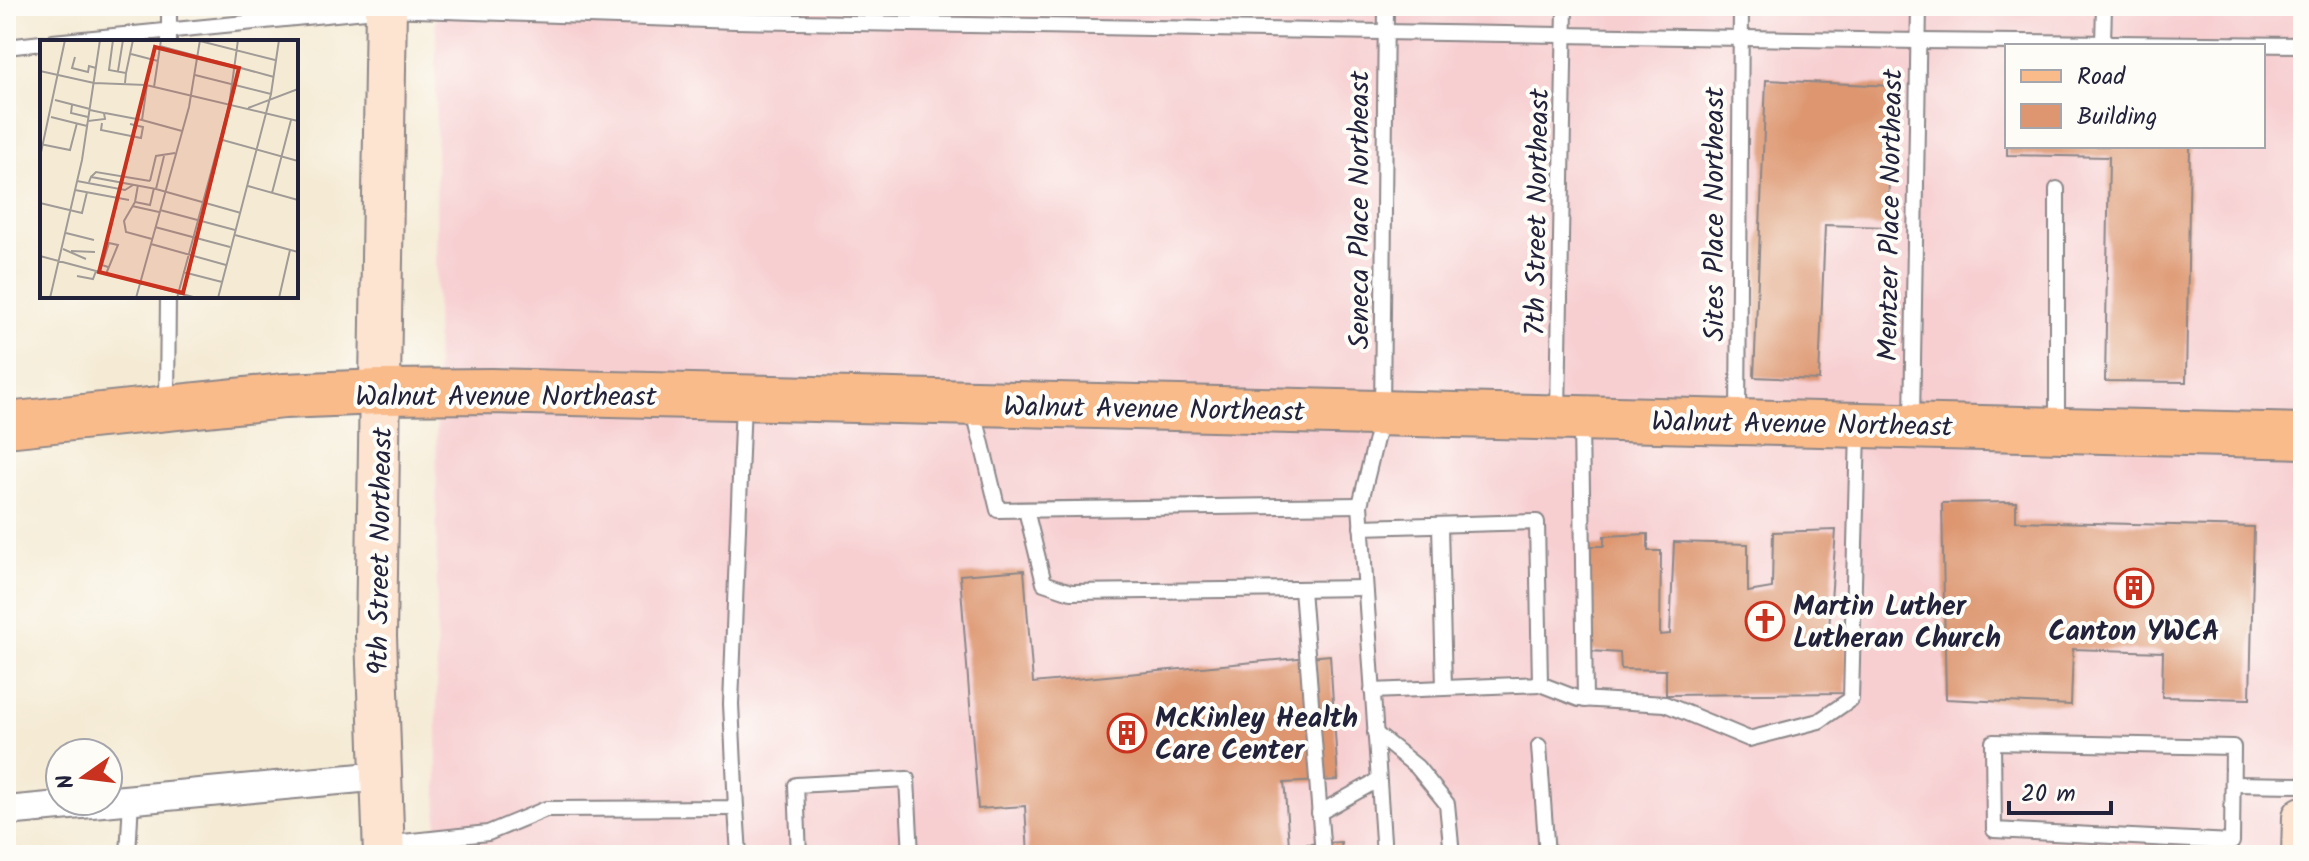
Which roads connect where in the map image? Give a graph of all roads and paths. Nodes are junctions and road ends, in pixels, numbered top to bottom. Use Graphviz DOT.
graph roads {
  1 [pos="169,6"];
  2 [pos="1386,6"];
  3 [pos="1565,6"];
  4 [pos="1741,6"];
  5 [pos="1919,6"];
  6 [pos="2104,6"];
  7 [pos="386,7"];
  8 [pos="736,13"];
  9 [pos="1385,32"];
  10 [pos="1564,35"];
  11 [pos="169,36"];
  12 [pos="1741,38"];
  13 [pos="92,40"];
  14 [pos="1919,41"];
  15 [pos="2103,42"];
  16 [pos="40,43"];
  17 [pos="2236,44"];
  18 [pos="2265,44"];
  19 [pos="2303,45"];
  20 [pos="6,47"];
  21 [pos="2057,189"];
  22 [pos="168,298"];
  23 [pos="380,392"];
  24 [pos="743,398"];
  25 [pos="973,404"];
  26 [pos="167,408"];
  27 [pos="1382,414"];
  28 [pos="1569,418"];
  29 [pos="1738,422"];
  30 [pos="1859,424"];
  31 [pos="6,425"];
  32 [pos="1912,425"];
  33 [pos="2057,429"];
  34 [pos="2303,436"];
  35 [pos="1360,505"];
  36 [pos="1026,510"];
  37 [pos="1440,525"];
  38 [pos="1361,527"];
  39 [pos="1365,588"];
  40 [pos="1302,589"];
  41 [pos="1540,684"];
  42 [pos="1444,688"];
  43 [pos="1372,691"];
  44 [pos="1585,700"];
  45 [pos="1375,733"];
  46 [pos="1539,746"];
  47 [pos="382,776"];
  48 [pos="1378,780"];
  49 [pos="2233,784"];
  50 [pos="2303,785"];
  51 [pos="131,799"];
  52 [pos="736,808"];
  53 [pos="6,811"];
  54 [pos="1319,813"];
  55 [pos="2303,817"];
  56 [pos="384,849"];
  57 [pos="128,855"];
  58 [pos="739,855"];
  59 [pos="799,855"];
  60 [pos="911,855"];
  61 [pos="1323,855"];
  62 [pos="1384,855"];
  63 [pos="1452,855"];
  64 [pos="1547,855"];
  65 [pos="2302,855"];
  1 -- 11 [label="lane"];
  2 -- 9 [label="lane, Seneca Place Northeast"];
  3 -- 10 [label="lane, 7th Street Northeast"];
  4 -- 12 [label="lane, Sites Place Northeast"];
  5 -- 14 [label="lane, Mentzer Place Northeast"];
  6 -- 15 [label="lane"];
  7 -- 8 [label="lane"];
  7 -- 11 [label="lane"];
  7 -- 23 [label="street, 9th Street Northeast"];
  8 -- 9 [label="lane"];
  9 -- 10 [label="lane"];
  9 -- 27 [label="lane, Seneca Place Northeast"];
  10 -- 12 [label="lane"];
  10 -- 28 [label="lane, 7th Street Northeast"];
  11 -- 13 [label="lane"];
  12 -- 14 [label="lane"];
  12 -- 29 [label="lane, Sites Place Northeast"];
  14 -- 15 [label="lane"];
  14 -- 32 [label="lane, Mentzer Place Northeast"];
  15 -- 17 [label="lane"];
  16 -- 20 [label="lane"];
  18 -- 19 [label="lane"];
  21 -- 33 [label="lane"];
  22 -- 26 [label="lane"];
  23 -- 24 [label="main road, Walnut Avenue Northeast"];
  23 -- 26 [label="main road, Walnut Avenue Northeast"];
  23 -- 47 [label="street, 9th Street Northeast"];
  24 -- 25 [label="main road, Walnut Avenue Northeast"];
  24 -- 52 [label="lane"];
  25 -- 27 [label="main road, Walnut Avenue Northeast"];
  25 -- 36 [label="lane"];
  26 -- 31 [label="main road, Walnut Avenue Northeast"];
  27 -- 28 [label="main road, Walnut Avenue Northeast"];
  27 -- 35 [label="lane, Seneca Place Northeast"];
  28 -- 29 [label="main road, Walnut Avenue Northeast"];
  28 -- 44 [label="lane, 7th Street Northeast"];
  29 -- 30 [label="main road, Walnut Avenue Northeast"];
  30 -- 32 [label="main road, Walnut Avenue Northeast"];
  30 -- 44 [label="lane"];
  32 -- 33 [label="main road, Walnut Avenue Northeast"];
  33 -- 34 [label="main road, Walnut Avenue Northeast"];
  35 -- 36 [label="lane"];
  35 -- 38 [label="lane, Seneca Place Northeast"];
  36 -- 40 [label="lane"];
  37 -- 38 [label="lane"];
  37 -- 41 [label="lane"];
  37 -- 42 [label="lane"];
  38 -- 39 [label="lane, Seneca Place Northeast"];
  39 -- 40 [label="lane"];
  39 -- 43 [label="lane, Seneca Place Northeast"];
  40 -- 54 [label="lane"];
  41 -- 42 [label="lane"];
  41 -- 44 [label="lane"];
  42 -- 43 [label="lane"];
  43 -- 45 [label="lane, Seneca Place Northeast"];
  45 -- 48 [label="lane, Seneca Place Northeast"];
  45 -- 63 [label="lane"];
  46 -- 64 [label="lane"];
  47 -- 51 [label="street"];
  47 -- 56 [label="street, 9th Street Northeast"];
  48 -- 54 [label="lane"];
  48 -- 62 [label="lane, Seneca Place Northeast"];
  49 -- 49 [label="lane"];
  49 -- 50 [label="lane"];
  51 -- 53 [label="street"];
  51 -- 57 [label="lane"];
  52 -- 56 [label="lane"];
  52 -- 58 [label="lane"];
  54 -- 61 [label="lane"];
  55 -- 65 [label="street"];
  59 -- 60 [label="lane"];
}
